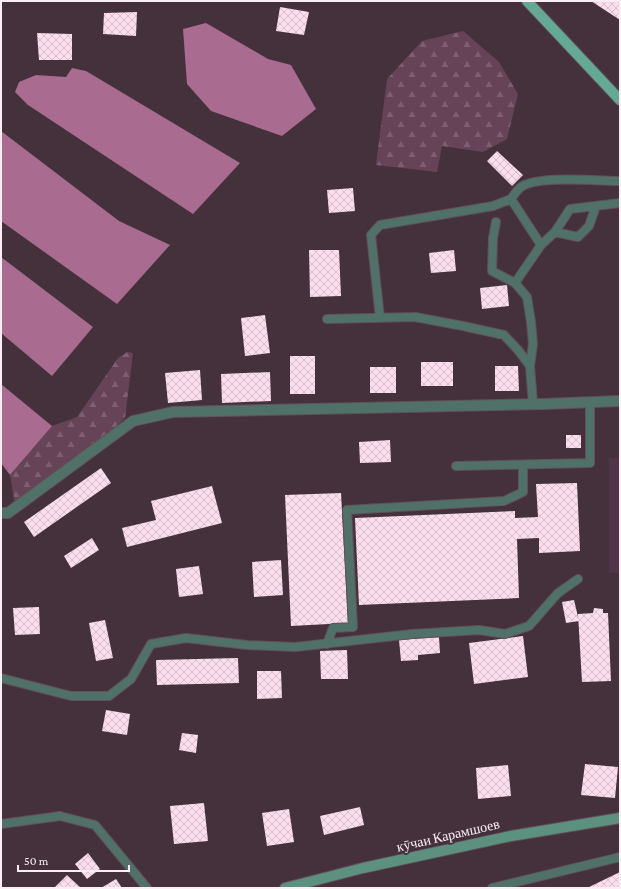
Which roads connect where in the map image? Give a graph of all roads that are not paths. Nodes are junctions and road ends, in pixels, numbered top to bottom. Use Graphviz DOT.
graph roads {
  1 [pos="527,1"];
  2 [pos="620,100"];
  3 [pos="620,181"];
  4 [pos="511,199"];
  5 [pos="620,203"];
  6 [pos="596,206"];
  7 [pos="496,222"];
  8 [pos="555,232"];
  9 [pos="541,245"];
  10 [pos="515,283"];
  11 [pos="380,318"];
  12 [pos="327,319"];
  13 [pos="530,366"];
  14 [pos="620,401"];
  15 [pos="590,402"];
  16 [pos="533,404"];
  17 [pos="523,465"];
  18 [pos="456,466"];
  19 [pos="1,513"];
  20 [pos="578,579"];
  21 [pos="327,644"];
  22 [pos="1,678"];
  23 [pos="620,818"];
  24 [pos="1,824"];
  25 [pos="620,857"];
  26 [pos="147,888"];
  27 [pos="284,888"];
  28 [pos="492,888"];
  1 -- 2 [label="main road"];
  3 -- 4 [label="lane"];
  4 -- 9 [label="lane"];
  4 -- 11 [label="lane"];
  5 -- 6 [label="lane"];
  6 -- 8 [label="lane"];
  6 -- 8 [label="lane"];
  7 -- 10 [label="lane"];
  8 -- 9 [label="lane"];
  9 -- 10 [label="lane"];
  10 -- 13 [label="lane"];
  11 -- 12 [label="lane"];
  11 -- 13 [label="lane"];
  13 -- 16 [label="lane"];
  14 -- 15 [label="street"];
  15 -- 16 [label="street"];
  15 -- 17 [label="lane"];
  16 -- 19 [label="street"];
  17 -- 18 [label="lane"];
  17 -- 21 [label="lane"];
  20 -- 21 [label="lane"];
  21 -- 22 [label="lane"];
  23 -- 27 [label="main road, кӯчаи Карамшоев"];
  24 -- 26 [label="lane"];
  25 -- 28 [label="lane"];
}
